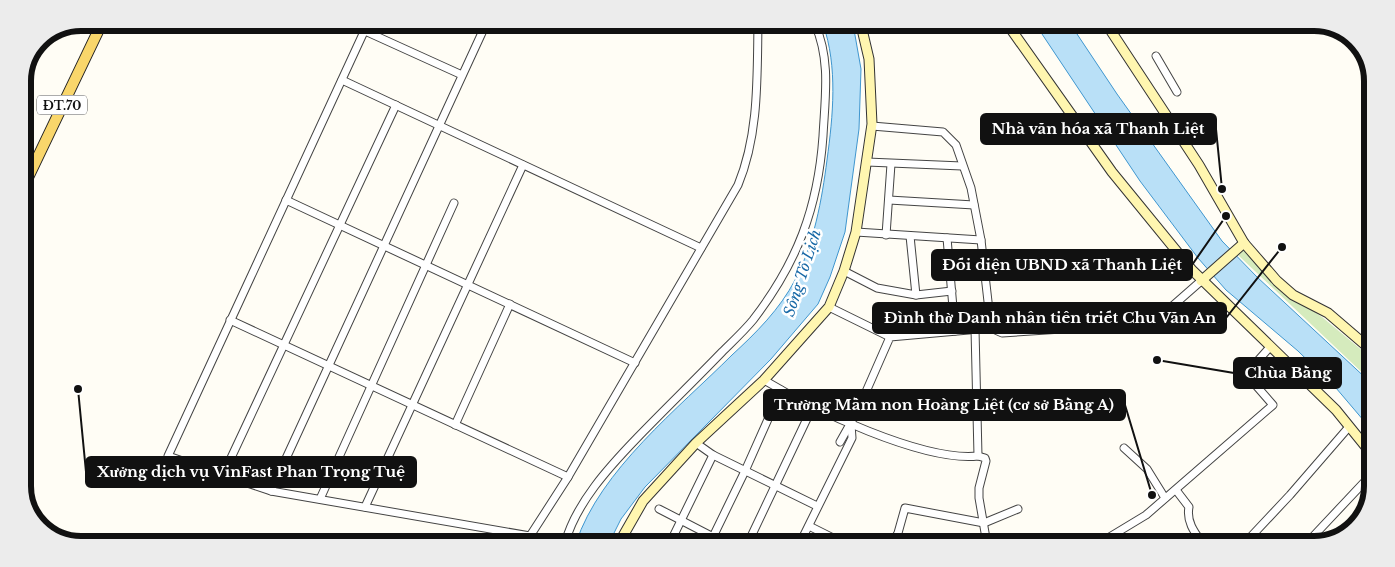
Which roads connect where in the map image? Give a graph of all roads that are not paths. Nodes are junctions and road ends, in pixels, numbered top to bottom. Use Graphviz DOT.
graph roads {
  1 [pos="98,31"];
  2 [pos="364,31"];
  3 [pos="374,31"];
  4 [pos="482,31"];
  5 [pos="758,31"];
  6 [pos="818,31"];
  7 [pos="863,31"];
  8 [pos="1012,31"];
  9 [pos="1111,31"];
  10 [pos="1156,56"];
  11 [pos="462,75"];
  12 [pos="342,80"];
  13 [pos="1177,92"];
  14 [pos="396,105"];
  15 [pos="440,125"];
  16 [pos="872,126"];
  17 [pos="867,162"];
  18 [pos="891,164"];
  19 [pos="524,165"];
  20 [pos="962,166"];
  21 [pos="31,171"];
  22 [pos="286,200"];
  23 [pos="889,200"];
  24 [pos="454,203"];
  25 [pos="974,205"];
  26 [pos="340,226"];
  27 [pos="856,232"];
  28 [pos="886,235"];
  29 [pos="910,236"];
  30 [pos="947,238"];
  31 [pos="981,240"];
  32 [pos="1242,244"];
  33 [pos="384,246"];
  34 [pos="701,248"];
  35 [pos="425,265"];
  36 [pos="844,271"];
  37 [pos="1203,280"];
  38 [pos="468,285"];
  39 [pos="952,291"];
  40 [pos="916,295"];
  41 [pos="510,304"];
  42 [pos="828,307"];
  43 [pos="230,320"];
  44 [pos="991,328"];
  45 [pos="975,329"];
  46 [pos="955,331"];
  47 [pos="890,337"];
  48 [pos="1364,344"];
  49 [pos="285,346"];
  50 [pos="1270,347"];
  51 [pos="635,363"];
  52 [pos="328,366"];
  53 [pos="764,380"];
  54 [pos="370,385"];
  55 [pos="781,390"];
  56 [pos="412,405"];
  57 [pos="813,406"];
  58 [pos="851,424"];
  59 [pos="454,425"];
  60 [pos="1348,428"];
  61 [pos="840,442"];
  62 [pos="696,443"];
  63 [pos="1364,445"];
  64 [pos="1124,448"];
  65 [pos="713,455"];
  66 [pos="978,456"];
  67 [pos="745,471"];
  68 [pos="223,475"];
  69 [pos="568,478"];
  70 [pos="1364,483"];
  71 [pos="776,486"];
  72 [pos="1176,490"];
  73 [pos="271,491"];
  74 [pos="1166,498"];
  75 [pos="320,499"];
  76 [pos="817,506"];
  77 [pos="365,507"];
  78 [pos="659,509"];
  79 [pos="1018,509"];
  80 [pos="681,521"];
  81 [pos="984,523"];
  82 [pos="809,526"];
  83 [pos="567,536"];
  84 [pos="624,536"];
  85 [pos="674,536"];
  86 [pos="705,536"];
  87 [pos="713,536"];
  88 [pos="751,536"];
  89 [pos="804,536"];
  90 [pos="829,536"];
  91 [pos="896,536"];
  92 [pos="986,536"];
  93 [pos="1111,536"];
  94 [pos="1198,536"];
  95 [pos="1252,536"];
  96 [pos="1314,536"];
  1 -- 21 [label="main road, ĐT.70"];
  2 -- 12 [label="street"];
  3 -- 11 [label="street"];
  4 -- 11 [label="street"];
  5 -- 34 [label="street"];
  6 -- 83 [label="street"];
  7 -- 16 [label="street"];
  8 -- 37 [label="street"];
  9 -- 32 [label="street"];
  10 -- 13 [label="street"];
  11 -- 15 [label="street"];
  12 -- 14 [label="street"];
  12 -- 22 [label="street"];
  14 -- 15 [label="street"];
  14 -- 26 [label="street"];
  15 -- 19 [label="street"];
  15 -- 33 [label="street"];
  16 -- 17 [label="street"];
  16 -- 20 [label="street"];
  17 -- 18 [label="street"];
  17 -- 27 [label="street"];
  18 -- 20 [label="street"];
  18 -- 23 [label="street"];
  19 -- 34 [label="street"];
  19 -- 38 [label="street"];
  20 -- 25 [label="street"];
  22 -- 26 [label="street"];
  22 -- 43 [label="street"];
  23 -- 25 [label="street"];
  23 -- 28 [label="street"];
  24 -- 35 [label="street"];
  25 -- 31 [label="street"];
  26 -- 33 [label="street"];
  26 -- 49 [label="street"];
  27 -- 28 [label="street"];
  27 -- 36 [label="street"];
  28 -- 29 [label="street"];
  29 -- 30 [label="street"];
  29 -- 40 [label="street"];
  30 -- 31 [label="street"];
  30 -- 39 [label="street"];
  31 -- 44 [label="street"];
  32 -- 37 [label="street"];
  32 -- 48 [label="street"];
  33 -- 35 [label="street"];
  33 -- 52 [label="street"];
  34 -- 51 [label="street"];
  35 -- 38 [label="street"];
  35 -- 54 [label="street"];
  36 -- 40 [label="street"];
  36 -- 42 [label="street"];
  37 -- 44 [label="street"];
  37 -- 50 [label="street"];
  38 -- 41 [label="street"];
  38 -- 56 [label="street"];
  39 -- 40 [label="street"];
  39 -- 46 [label="street"];
  41 -- 51 [label="street"];
  41 -- 59 [label="street"];
  42 -- 47 [label="street"];
  42 -- 53 [label="street"];
  43 -- 49 [label="street"];
  43 -- 68 [label="street"];
  44 -- 45 [label="street"];
  45 -- 46 [label="street"];
  45 -- 66 [label="street"];
  46 -- 47 [label="street"];
  47 -- 58 [label="street"];
  49 -- 52 [label="street"];
  49 -- 68 [label="street"];
  50 -- 60 [label="street"];
  50 -- 72 [label="street"];
  51 -- 69 [label="street"];
  52 -- 54 [label="street"];
  52 -- 73 [label="street"];
  53 -- 55 [label="street"];
  53 -- 62 [label="street"];
  54 -- 56 [label="street"];
  54 -- 75 [label="street"];
  55 -- 57 [label="street"];
  55 -- 67 [label="street"];
  56 -- 59 [label="street"];
  56 -- 77 [label="street"];
  57 -- 58 [label="street"];
  57 -- 71 [label="street"];
  58 -- 61 [label="street"];
  58 -- 66 [label="street"];
  58 -- 76 [label="street"];
  59 -- 69 [label="street"];
  60 -- 63 [label="street"];
  60 -- 95 [label="street"];
  62 -- 65 [label="street"];
  62 -- 84 [label="street"];
  64 -- 74 [label="street"];
  65 -- 67 [label="street"];
  65 -- 80 [label="street"];
  66 -- 81 [label="street"];
  67 -- 71 [label="street"];
  67 -- 87 [label="street"];
  68 -- 73 [label="street"];
  69 -- 77 [label="street"];
  70 -- 96 [label="street"];
  71 -- 76 [label="street"];
  71 -- 88 [label="street"];
  72 -- 74 [label="street"];
  72 -- 94 [label="street"];
  73 -- 75 [label="street"];
  74 -- 93 [label="street"];
  75 -- 77 [label="street"];
  76 -- 82 [label="street"];
  78 -- 80 [label="street"];
  79 -- 81 [label="street"];
  80 -- 85 [label="street"];
  80 -- 86 [label="street"];
  81 -- 91 [label="street"];
  81 -- 92 [label="street"];
  82 -- 89 [label="street"];
  82 -- 90 [label="street"];
}
